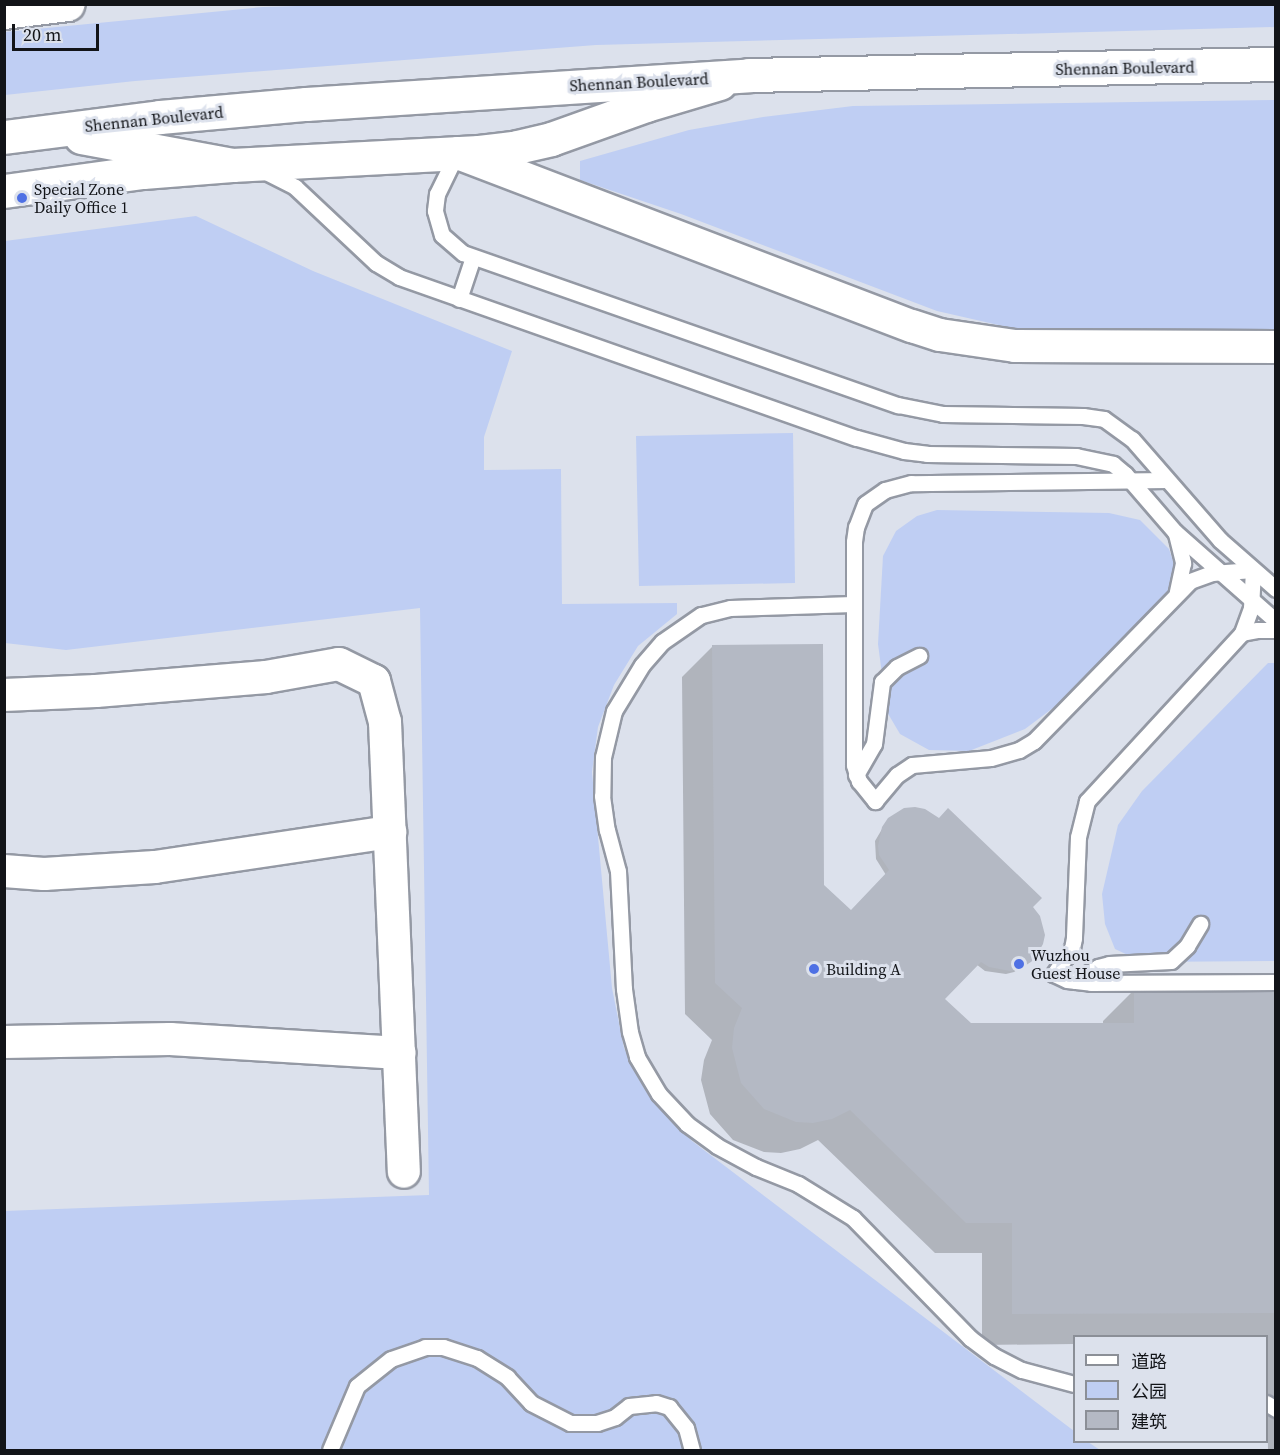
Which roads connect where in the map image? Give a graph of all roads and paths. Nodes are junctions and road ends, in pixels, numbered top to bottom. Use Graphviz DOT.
graph roads {
  1 [pos="67,4"];
  2 [pos="4,12"];
  3 [pos="1275,64"];
  4 [pos="749,75"];
  5 [pos="47,131"];
  6 [pos="4,137"];
  7 [pos="457,153"];
  8 [pos="232,165"];
  9 [pos="4,190"];
  10 [pos="473,257"];
  11 [pos="459,299"];
  12 [pos="1275,347"];
  13 [pos="1167,480"];
  14 [pos="1131,481"];
  15 [pos="1175,532"];
  16 [pos="1253,570"];
  17 [pos="1221,572"];
  18 [pos="1275,589"];
  19 [pos="1175,596"];
  20 [pos="1251,600"];
  21 [pos="854,604"];
  22 [pos="1275,621"];
  23 [pos="1275,630"];
  24 [pos="1242,633"];
  25 [pos="919,656"];
  26 [pos="4,694"];
  27 [pos="856,775"];
  28 [pos="390,832"];
  29 [pos="4,871"];
  30 [pos="1200,924"];
  31 [pos="1076,981"];
  32 [pos="1275,982"];
  33 [pos="4,1042"];
  34 [pos="399,1053"];
  35 [pos="404,1172"];
  36 [pos="1073,1384"];
  37 [pos="330,1450"];
  38 [pos="692,1450"];
  1 -- 2 [label="main road"];
  3 -- 4 [label="main road, Shennan Boulevard"];
  4 -- 5 [label="main road, Shennan Boulevard"];
  4 -- 7 [label="main road"];
  5 -- 6 [label="main road, Shennan Boulevard"];
  5 -- 8 [label="main road"];
  7 -- 8 [label="main road"];
  7 -- 10 [label="lane"];
  7 -- 12 [label="street"];
  8 -- 9 [label="main road"];
  8 -- 11 [label="lane"];
  10 -- 11 [label="lane"];
  10 -- 13 [label="lane"];
  11 -- 14 [label="lane"];
  13 -- 14 [label="lane"];
  13 -- 16 [label="lane"];
  14 -- 15 [label="lane"];
  14 -- 21 [label="lane"];
  15 -- 17 [label="lane"];
  15 -- 19 [label="lane"];
  16 -- 17 [label="lane"];
  16 -- 18 [label="lane"];
  16 -- 20 [label="lane"];
  17 -- 19 [label="lane"];
  17 -- 20 [label="lane"];
  19 -- 27 [label="lane"];
  20 -- 22 [label="lane"];
  20 -- 24 [label="lane"];
  21 -- 27 [label="lane"];
  21 -- 36 [label="lane"];
  23 -- 24 [label="lane"];
  24 -- 31 [label="lane"];
  25 -- 27 [label="lane"];
  26 -- 28 [label="street"];
  28 -- 29 [label="street"];
  28 -- 34 [label="street"];
  30 -- 31 [label="lane"];
  31 -- 32 [label="lane"];
  33 -- 34 [label="street"];
  34 -- 35 [label="street"];
  37 -- 38 [label="lane"];
}
